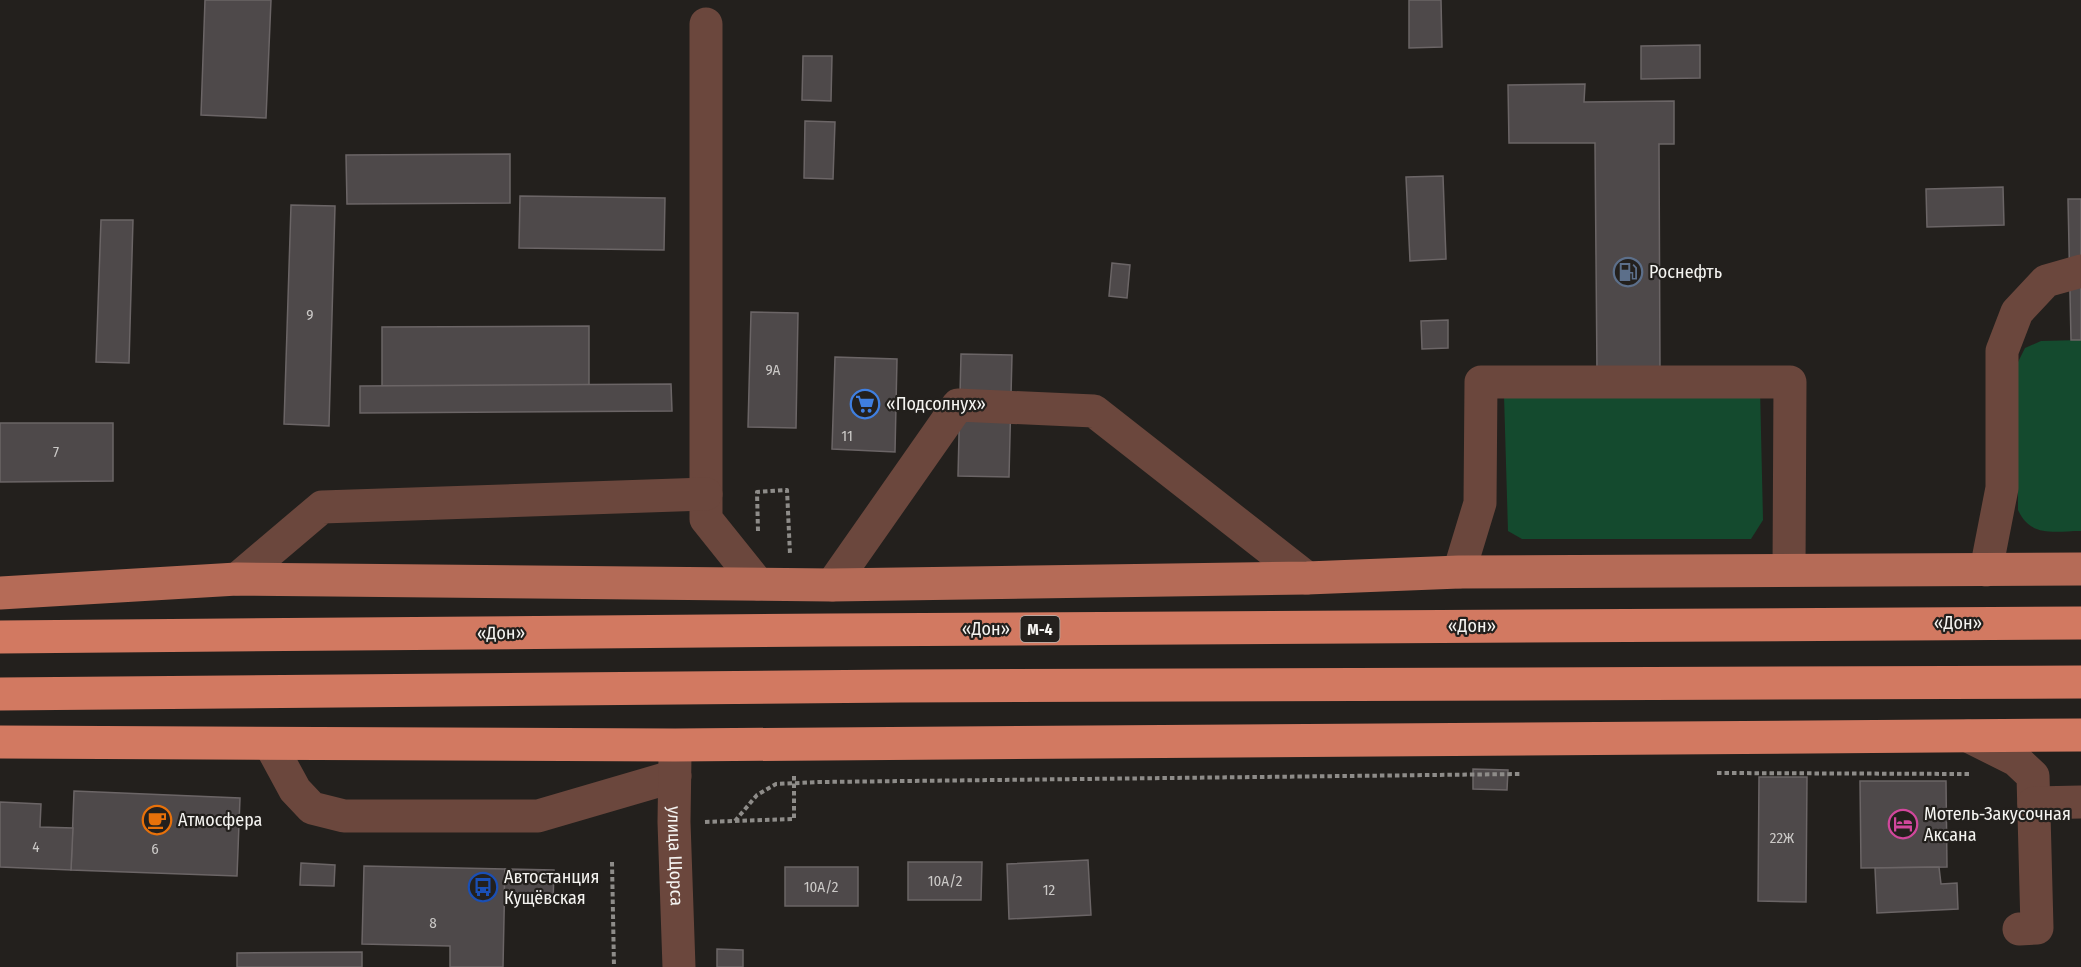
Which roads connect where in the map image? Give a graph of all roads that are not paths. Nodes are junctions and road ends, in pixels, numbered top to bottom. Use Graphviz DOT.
graph roads {
  1 [pos="706,24"];
  2 [pos="2081,271"];
  3 [pos="706,494"];
  4 [pos="2081,569"];
  5 [pos="1790,570"];
  6 [pos="1986,570"];
  7 [pos="1459,572"];
  8 [pos="1307,578"];
  9 [pos="237,579"];
  10 [pos="758,585"];
  11 [pos="832,585"];
  12 [pos="0,593"];
  13 [pos="2081,623"];
  14 [pos="0,637"];
  15 [pos="2081,682"];
  16 [pos="0,694"];
  17 [pos="2081,735"];
  18 [pos="1968,736"];
  19 [pos="0,742"];
  20 [pos="270,744"];
  21 [pos="675,761"];
  22 [pos="2081,802"];
  23 [pos="2034,803"];
  24 [pos="2019,929"];
  25 [pos="679,967"];
  1 -- 3 [label="street"];
  2 -- 6 [label="street"];
  3 -- 9 [label="street"];
  3 -- 10 [label="street"];
  4 -- 6 [label="main road"];
  5 -- 6 [label="main road"];
  5 -- 7 [label="main road"];
  5 -- 7 [label="street"];
  7 -- 8 [label="main road"];
  8 -- 11 [label="main road"];
  8 -- 11 [label="street"];
  9 -- 10 [label="main road"];
  9 -- 12 [label="main road"];
  10 -- 11 [label="main road"];
  13 -- 14 [label="highway, «Дон» / М-4"];
  15 -- 16 [label="highway"];
  17 -- 18 [label="highway"];
  18 -- 21 [label="highway"];
  18 -- 23 [label="street"];
  19 -- 20 [label="highway"];
  20 -- 21 [label="highway"];
  20 -- 21 [label="street"];
  21 -- 25 [label="street, улица Щорса"];
  22 -- 23 [label="street"];
  23 -- 24 [label="street"];
}
